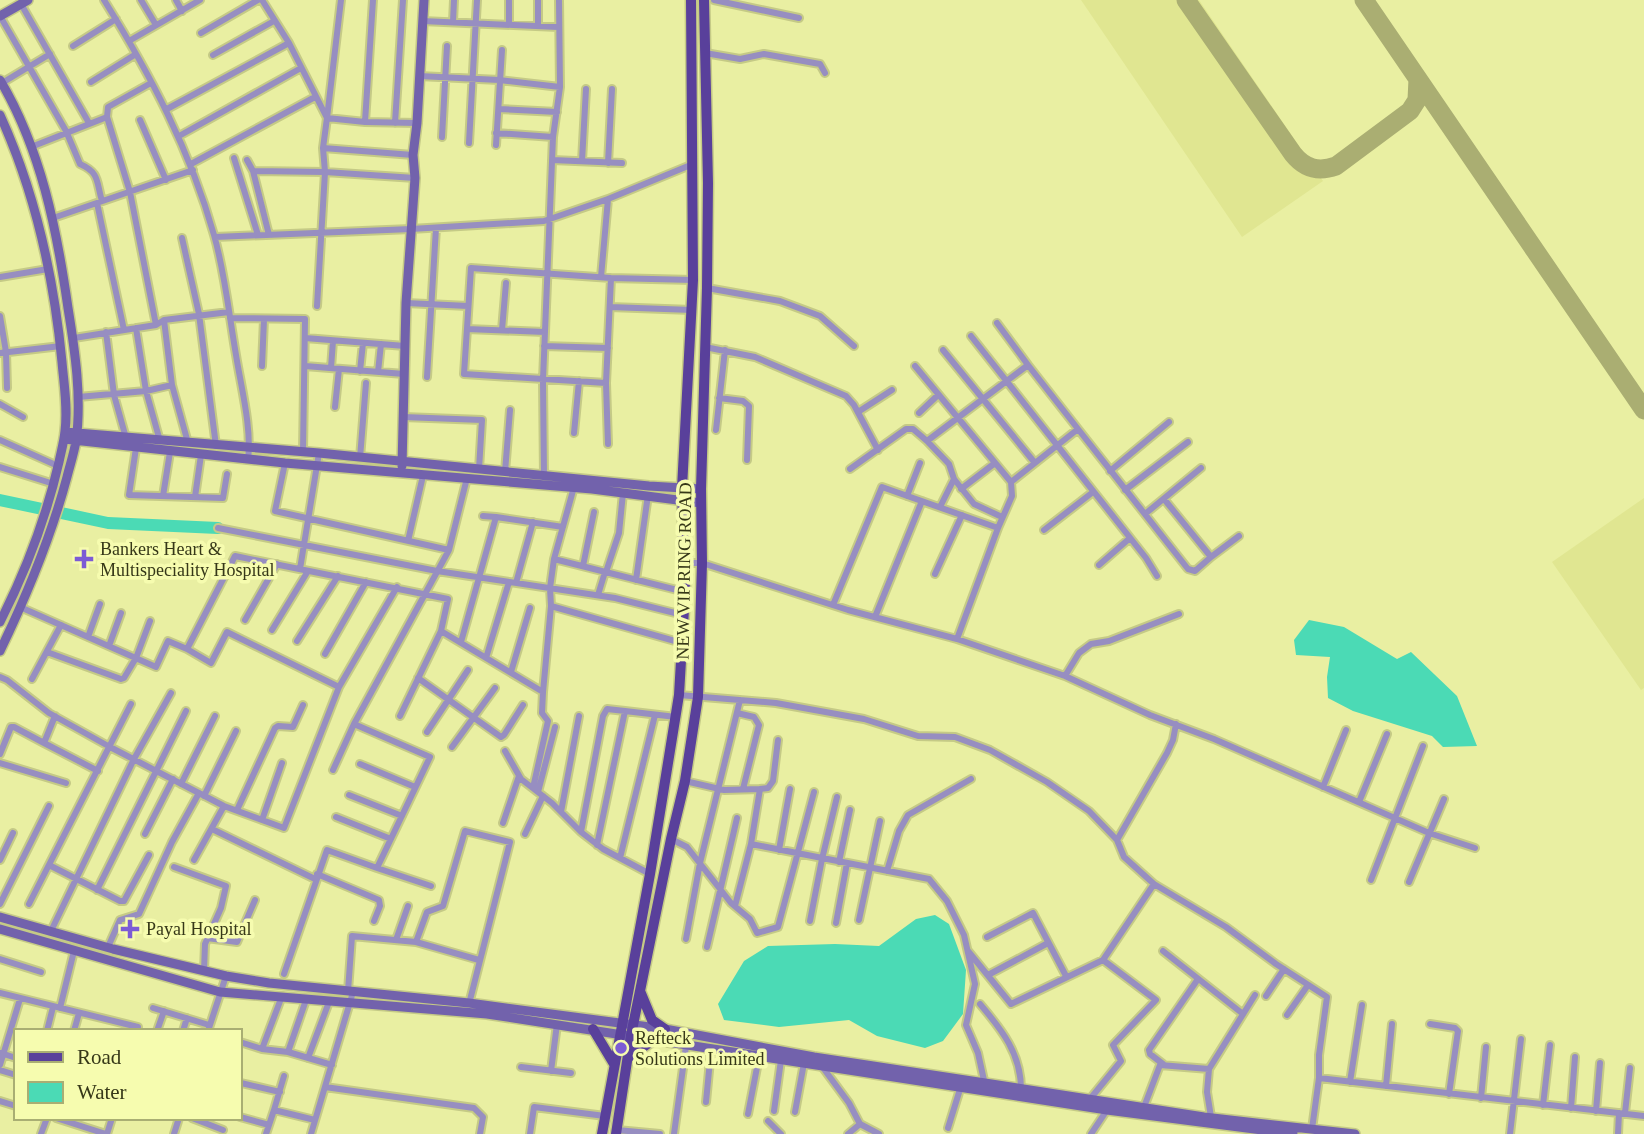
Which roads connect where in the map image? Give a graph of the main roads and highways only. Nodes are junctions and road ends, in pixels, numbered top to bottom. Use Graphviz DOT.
graph roads {
  1 [pos="691,0"];
  2 [pos="704,0"];
  3 [pos="640,990"];
  4 [pos="593,1029"];
  5 [pos="627,1029"];
  6 [pos="665,1029"];
  7 [pos="653,1040"];
  8 [pos="628,1058"];
  9 [pos="614,1064"];
  10 [pos="617,1132"];
  11 [pos="602,1134"];
  1 -- 5 [label="main road, NEW VIP RING ROAD"];
  2 -- 3 [label="main road, NEW VIP RING ROAD"];
  3 -- 5 [label="main road, NEW VIP RING ROAD"];
  3 -- 6 [label="main road"];
  4 -- 9 [label="main road"];
  5 -- 8 [label="main road, NEW VIP RING ROAD"];
  5 -- 9 [label="main road, NEW VIP RING ROAD"];
  7 -- 8 [label="main road"];
  8 -- 10 [label="main road, NEW VIP RING ROAD"];
  9 -- 11 [label="main road, NEW VIP RING ROAD"];
}
